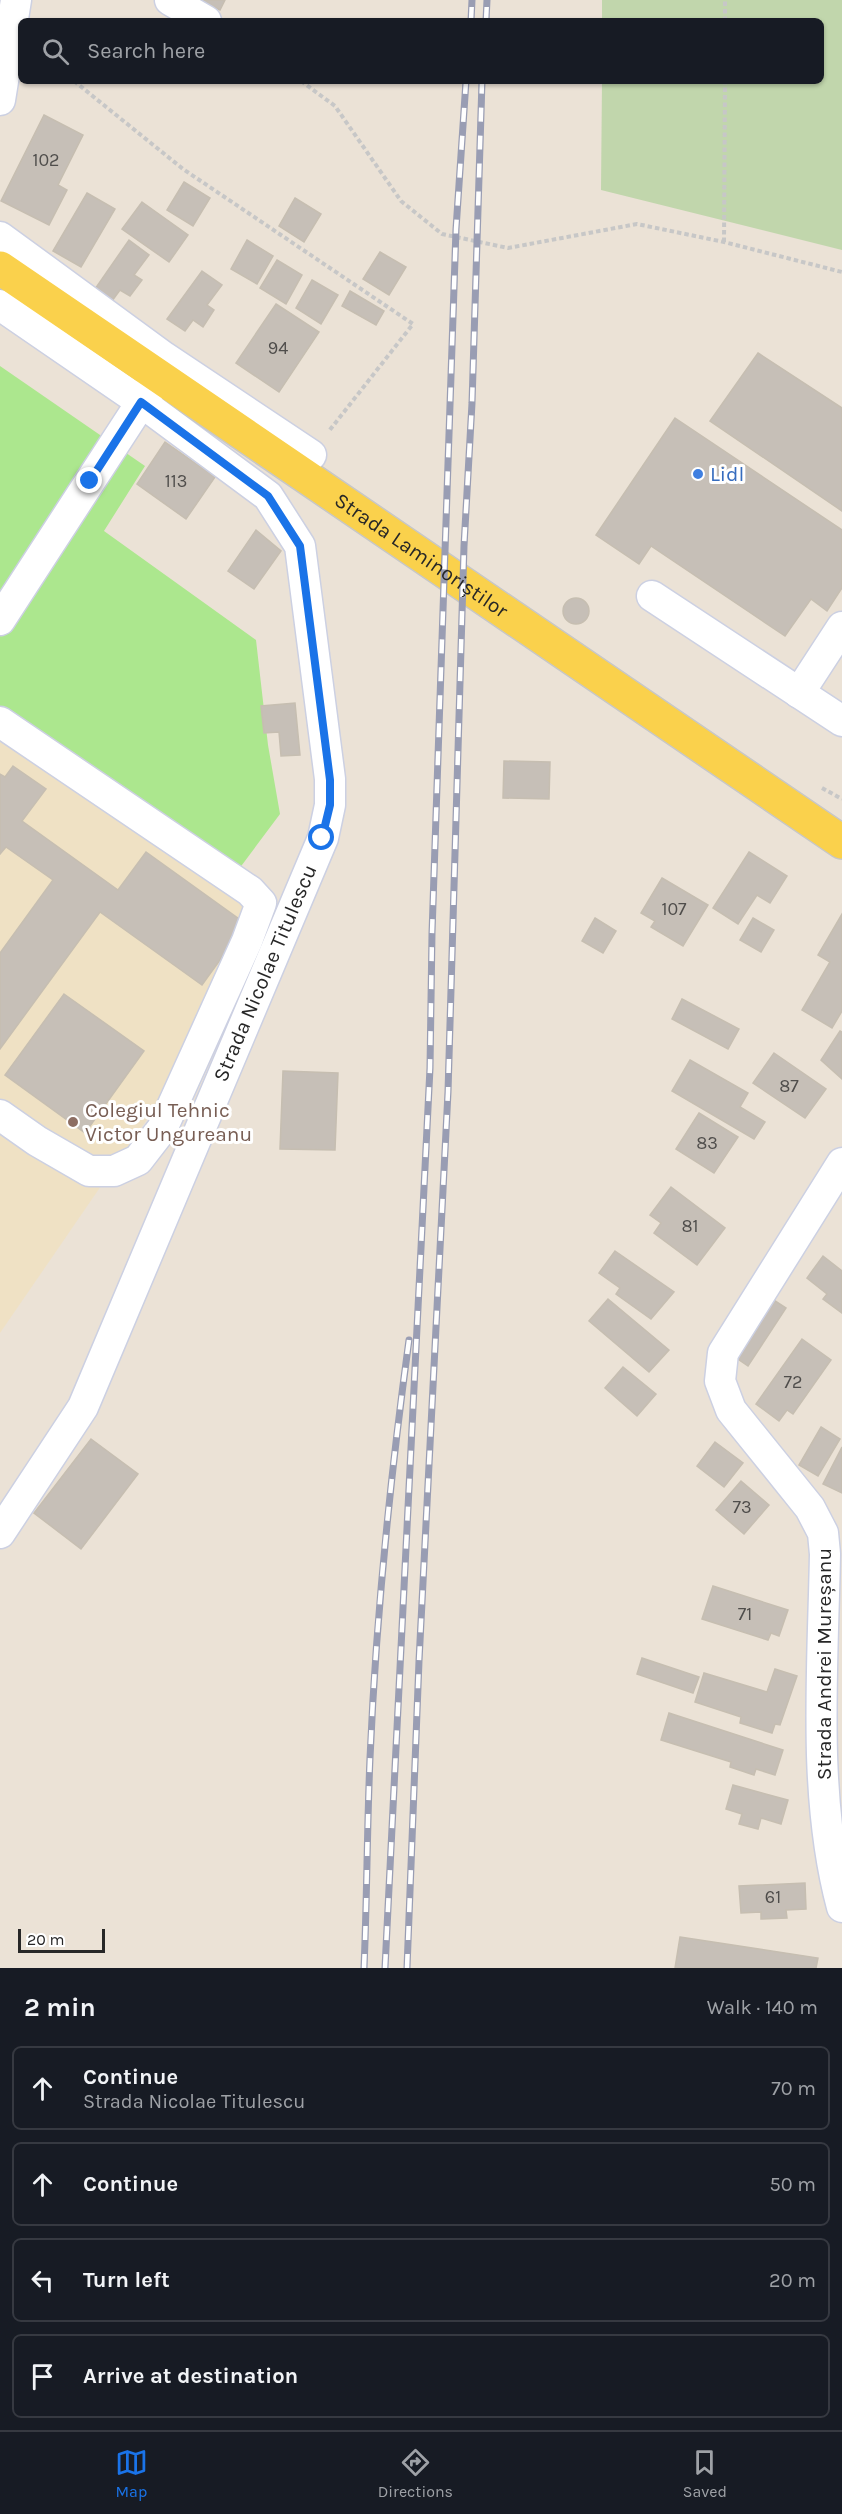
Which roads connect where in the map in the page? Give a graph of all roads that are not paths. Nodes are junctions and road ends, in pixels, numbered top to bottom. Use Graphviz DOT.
graph roads {
  1 [pos="16,0"];
  2 [pos="170,0"];
  3 [pos="201,18"];
  4 [pos="0,100"];
  5 [pos="0,237"];
  6 [pos="0,268"];
  7 [pos="0,304"];
  8 [pos="150,389"];
  9 [pos="311,455"];
  10 [pos="652,596"];
  11 [pos="0,620"];
  12 [pos="842,627"];
  13 [pos="799,693"];
  14 [pos="842,721"];
  15 [pos="0,722"];
  16 [pos="842,842"];
  17 [pos="0,1115"];
  18 [pos="842,1163"];
  19 [pos="0,1533"];
  20 [pos="832,1539"];
  21 [pos="842,1907"];
  1 -- 4 [label="street"];
  2 -- 3 [label="street"];
  5 -- 9 [label="street"];
  6 -- 8 [label="main road, Strada Laminoriștilor"];
  7 -- 8 [label="street"];
  8 -- 11 [label="street"];
  8 -- 16 [label="main road, Strada Laminoriștilor"];
  8 -- 19 [label="street, Strada Nicolae Titulescu"];
  10 -- 13 [label="street"];
  12 -- 13 [label="street"];
  13 -- 14 [label="street"];
  15 -- 17 [label="street"];
  18 -- 20 [label="street, Strada Andrei Mureșanu"];
  20 -- 21 [label="street, Strada Andrei Mureșanu"];
}
